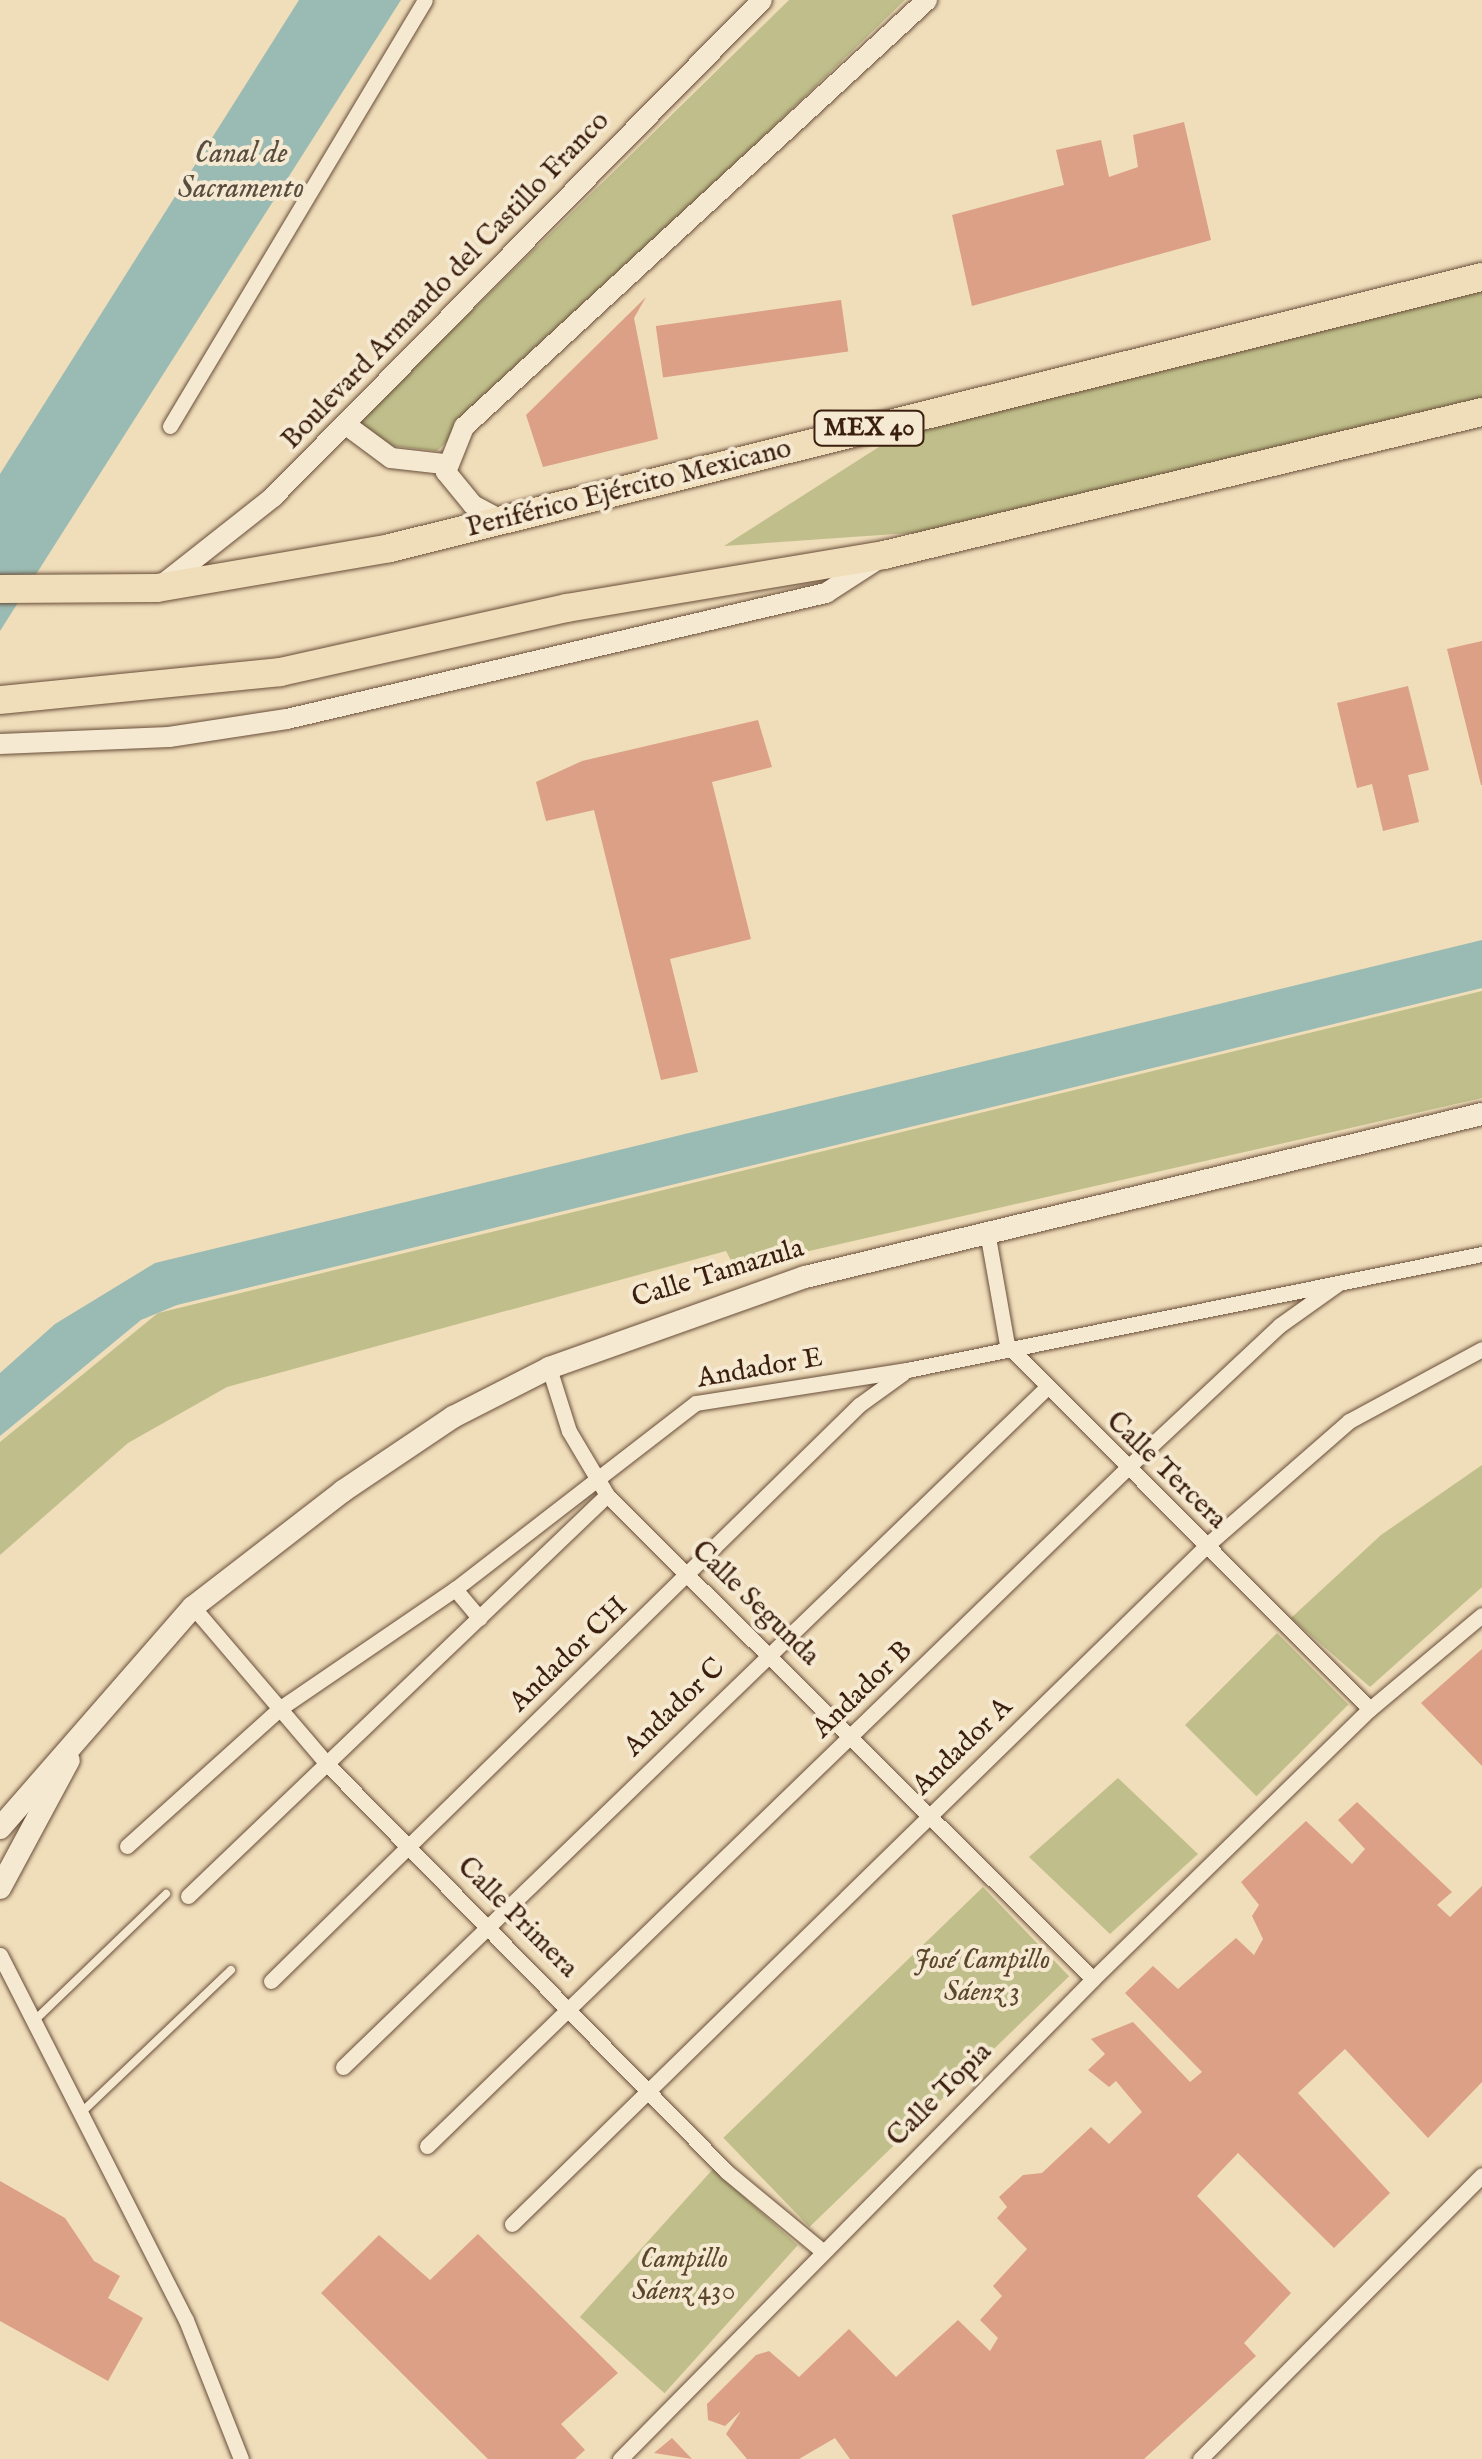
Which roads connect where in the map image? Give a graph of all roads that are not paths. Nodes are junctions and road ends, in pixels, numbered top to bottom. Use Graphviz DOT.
graph roads {
  1 [pos="425,0"];
  2 [pos="762,0"];
  3 [pos="927,0"];
  4 [pos="1482,277"];
  5 [pos="1482,412"];
  6 [pos="345,424"];
  7 [pos="170,426"];
  8 [pos="444,464"];
  9 [pos="504,521"];
  10 [pos="884,555"];
  11 [pos="157,588"];
  12 [pos="0,589"];
  13 [pos="0,700"];
  14 [pos="0,744"];
  15 [pos="1482,1114"];
  16 [pos="988,1237"];
  17 [pos="1482,1254"];
  18 [pos="1344,1280"];
  19 [pos="1008,1345"];
  20 [pos="1482,1348"];
  21 [pos="549,1368"];
  22 [pos="907,1370"];
  23 [pos="1045,1389"];
  24 [pos="1125,1470"];
  25 [pos="593,1479"];
  26 [pos="608,1495"];
  27 [pos="1208,1544"];
  28 [pos="686,1573"];
  29 [pos="455,1589"];
  30 [pos="193,1607"];
  31 [pos="1482,1615"];
  32 [pos="480,1618"];
  33 [pos="768,1652"];
  34 [pos="279,1709"];
  35 [pos="1370,1709"];
  36 [pos="87,1726"];
  37 [pos="854,1734"];
  38 [pos="327,1764"];
  39 [pos="932,1812"];
  40 [pos="0,1828"];
  41 [pos="408,1841"];
  42 [pos="126,1846"];
  43 [pos="0,1888"];
  44 [pos="166,1894"];
  45 [pos="188,1896"];
  46 [pos="487,1926"];
  47 [pos="0,1955"];
  48 [pos="231,1970"];
  49 [pos="1093,1979"];
  50 [pos="271,1982"];
  51 [pos="568,2004"];
  52 [pos="34,2020"];
  53 [pos="343,2067"];
  54 [pos="652,2091"];
  55 [pos="84,2110"];
  56 [pos="427,2146"];
  57 [pos="1482,2175"];
  58 [pos="512,2224"];
  59 [pos="820,2250"];
  60 [pos="242,2459"];
  61 [pos="620,2459"];
  62 [pos="1200,2459"];
  1 -- 7 [label="street"];
  2 -- 6 [label="street, Boulevard Armando del Castillo Franco"];
  3 -- 8 [label="street"];
  4 -- 9 [label="highway, Periférico Ejército Mexicano / MEX 40"];
  5 -- 10 [label="highway"];
  6 -- 8 [label="street"];
  6 -- 11 [label="street, Boulevard Armando del Castillo Franco"];
  8 -- 9 [label="street"];
  9 -- 11 [label="highway, Periférico Ejército Mexicano / MEX 40"];
  10 -- 13 [label="highway"];
  10 -- 14 [label="street"];
  11 -- 12 [label="highway, Periférico Ejército Mexicano / MEX 40"];
  15 -- 16 [label="main road, Calle Tamazula"];
  16 -- 19 [label="street, Calle Tercera"];
  16 -- 21 [label="main road, Calle Tamazula"];
  17 -- 18 [label="street, Andador E"];
  18 -- 19 [label="street, Andador E"];
  18 -- 24 [label="street, Andador B"];
  19 -- 22 [label="street, Andador E"];
  19 -- 23 [label="street, Calle Tercera"];
  20 -- 27 [label="street, Andador A"];
  21 -- 25 [label="street, Calle Segunda"];
  21 -- 30 [label="main road, Calle Tamazula"];
  22 -- 25 [label="street, Andador E"];
  22 -- 28 [label="street, Andador CH"];
  23 -- 24 [label="street, Calle Tercera"];
  23 -- 33 [label="street, Andador C"];
  24 -- 27 [label="street, Calle Tercera"];
  24 -- 37 [label="street, Andador B"];
  25 -- 26 [label="street, Calle Segunda"];
  25 -- 29 [label="street, Andador E"];
  26 -- 28 [label="street, Calle Segunda"];
  26 -- 32 [label="street"];
  27 -- 35 [label="street, Calle Tercera"];
  27 -- 39 [label="street, Andador A"];
  28 -- 33 [label="street, Calle Segunda"];
  28 -- 41 [label="street, Andador CH"];
  29 -- 32 [label="street"];
  29 -- 34 [label="street, Andador E"];
  30 -- 34 [label="street, Calle Primera"];
  30 -- 36 [label="main road, Calle Tamazula"];
  31 -- 35 [label="street, Calle Topia"];
  32 -- 38 [label="street"];
  33 -- 37 [label="street, Calle Segunda"];
  33 -- 46 [label="street, Andador C"];
  34 -- 38 [label="street, Calle Primera"];
  34 -- 42 [label="street, Andador E"];
  35 -- 49 [label="street, Calle Topia"];
  36 -- 40 [label="main road"];
  36 -- 43 [label="main road"];
  37 -- 39 [label="street, Calle Segunda"];
  37 -- 51 [label="street, Andador B"];
  38 -- 41 [label="street, Calle Primera"];
  38 -- 45 [label="street"];
  39 -- 49 [label="street, Calle Segunda"];
  39 -- 54 [label="street, Andador A"];
  41 -- 46 [label="street, Calle Primera"];
  41 -- 50 [label="street, Andador CH"];
  44 -- 52 [label="lane"];
  46 -- 51 [label="street, Calle Primera"];
  46 -- 53 [label="street, Andador C"];
  47 -- 52 [label="street"];
  48 -- 55 [label="lane"];
  49 -- 59 [label="street, Calle Topia"];
  51 -- 54 [label="street, Calle Primera"];
  51 -- 56 [label="street, Andador B"];
  52 -- 55 [label="street"];
  54 -- 58 [label="street, Andador A"];
  54 -- 59 [label="street, Calle Primera"];
  55 -- 60 [label="street"];
  57 -- 62 [label="street"];
  59 -- 61 [label="street, Calle Topia"];
}
